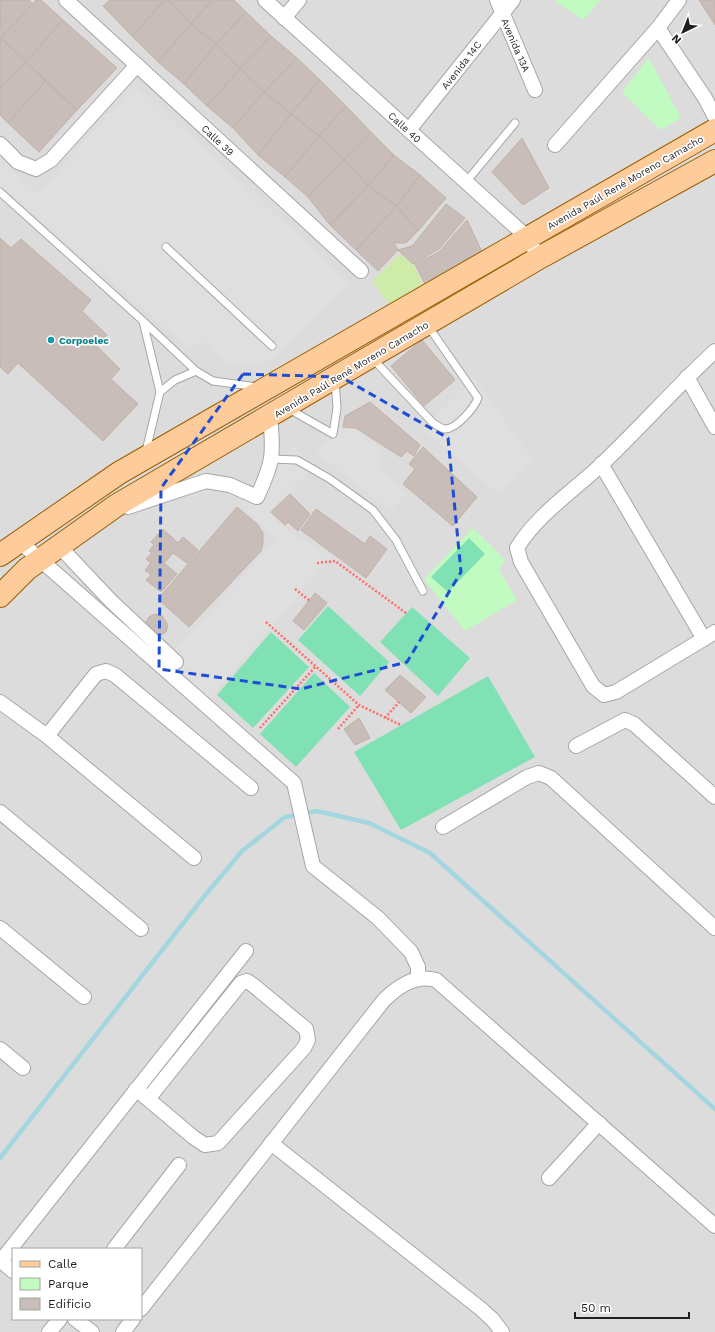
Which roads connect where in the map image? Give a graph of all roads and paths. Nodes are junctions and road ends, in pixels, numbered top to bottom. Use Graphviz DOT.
graph roads {
  1 [pos="265,0"];
  2 [pos="300,0"];
  3 [pos="497,0"];
  4 [pos="513,0"];
  5 [pos="679,0"];
  6 [pos="75,3"];
  7 [pos="284,18"];
  8 [pos="658,28"];
  9 [pos="137,65"];
  10 [pos="535,90"];
  11 [pos="715,117"];
  12 [pos="515,123"];
  13 [pos="409,130"];
  14 [pos="715,130"];
  15 [pos="0,144"];
  16 [pos="555,145"];
  17 [pos="715,161"];
  18 [pos="466,182"];
  19 [pos="0,192"];
  20 [pos="528,238"];
  21 [pos="166,247"];
  22 [pos="540,258"];
  23 [pos="361,271"];
  24 [pos="143,321"];
  25 [pos="426,324"];
  26 [pos="272,346"];
  27 [pos="715,352"];
  28 [pos="370,356"];
  29 [pos="196,371"];
  30 [pos="687,377"];
  31 [pos="334,378"];
  32 [pos="266,388"];
  33 [pos="160,392"];
  34 [pos="278,412"];
  35 [pos="715,427"];
  36 [pos="144,458"];
  37 [pos="272,459"];
  38 [pos="601,464"];
  39 [pos="97,519"];
  40 [pos="19,541"];
  41 [pos="59,546"];
  42 [pos="0,555"];
  43 [pos="39,560"];
  44 [pos="316,563"];
  45 [pos="295,589"];
  46 [pos="423,591"];
  47 [pos="0,596"];
  48 [pos="310,601"];
  49 [pos="406,613"];
  50 [pos="266,622"];
  51 [pos="710,635"];
  52 [pos="176,662"];
  53 [pos="316,666"];
  54 [pos="0,702"];
  55 [pos="399,702"];
  56 [pos="359,705"];
  57 [pos="385,718"];
  58 [pos="401,725"];
  59 [pos="260,728"];
  60 [pos="338,729"];
  61 [pos="47,736"];
  62 [pos="576,746"];
  63 [pos="251,788"];
  64 [pos="715,798"];
  65 [pos="0,812"];
  66 [pos="443,827"];
  67 [pos="194,858"];
  68 [pos="0,928"];
  69 [pos="715,928"];
  70 [pos="141,929"];
  71 [pos="246,951"];
  72 [pos="418,979"];
  73 [pos="84,997"];
  74 [pos="0,1048"];
  75 [pos="23,1068"];
  76 [pos="136,1089"];
  77 [pos="148,1099"];
  78 [pos="599,1123"];
  79 [pos="270,1143"];
  80 [pos="179,1165"];
  81 [pos="549,1178"];
  82 [pos="715,1226"];
  83 [pos="115,1248"];
  84 [pos="0,1262"];
  85 [pos="12,1270"];
  86 [pos="142,1308"];
  87 [pos="59,1320"];
  88 [pos="76,1320"];
  89 [pos="132,1320"];
  90 [pos="49,1332"];
  91 [pos="92,1332"];
  92 [pos="123,1332"];
  93 [pos="502,1332"];
  1 -- 7 [label="street, Calle 40"];
  2 -- 7 [label="street"];
  3 -- 10 [label="street, Avenida 13A"];
  4 -- 13 [label="street, Avenida 14C"];
  5 -- 8 [label="street"];
  6 -- 9 [label="street, Calle 39"];
  7 -- 13 [label="street, Calle 40"];
  8 -- 11 [label="street"];
  8 -- 16 [label="street"];
  9 -- 15 [label="street"];
  9 -- 23 [label="street, Calle 39"];
  12 -- 18 [label="lane"];
  13 -- 18 [label="street, Calle 40"];
  14 -- 20 [label="main road, Avenida Paúl René Moreno Camacho"];
  17 -- 22 [label="main road, Avenida Paúl René Moreno Camacho"];
  18 -- 20 [label="street, Calle 40"];
  19 -- 24 [label="lane"];
  20 -- 22 [label="street, Calle 40"];
  20 -- 32 [label="main road, Avenida Paúl René Moreno Camacho"];
  21 -- 26 [label="lane"];
  22 -- 25 [label="main road, Avenida Paúl René Moreno Camacho"];
  24 -- 29 [label="lane"];
  24 -- 33 [label="lane"];
  25 -- 28 [label="main road, Avenida Paúl René Moreno Camacho"];
  25 -- 28 [label="lane"];
  27 -- 30 [label="street"];
  28 -- 31 [label="main road, Avenida Paúl René Moreno Camacho"];
  29 -- 32 [label="lane"];
  29 -- 33 [label="lane"];
  30 -- 35 [label="street"];
  30 -- 38 [label="street"];
  31 -- 34 [label="main road, Avenida Paúl René Moreno Camacho"];
  31 -- 34 [label="lane"];
  32 -- 36 [label="main road, Avenida Paúl René Moreno Camacho"];
  33 -- 36 [label="lane"];
  34 -- 37 [label="street"];
  34 -- 39 [label="main road, Avenida Paúl René Moreno Camacho"];
  36 -- 40 [label="main road, Avenida Paúl René Moreno Camacho"];
  37 -- 39 [label="street"];
  37 -- 46 [label="lane"];
  38 -- 51 [label="street"];
  38 -- 51 [label="street"];
  39 -- 41 [label="main road, Avenida Paúl René Moreno Camacho"];
  40 -- 42 [label="main road, Avenida Paúl René Moreno Camacho"];
  40 -- 43 [label="street"];
  41 -- 43 [label="main road, Avenida Paúl René Moreno Camacho"];
  41 -- 52 [label="street"];
  43 -- 47 [label="main road, Avenida Paúl René Moreno Camacho"];
  43 -- 72 [label="street"];
  44 -- 49 [label="path"];
  45 -- 48 [label="path"];
  50 -- 53 [label="path"];
  53 -- 56 [label="path"];
  53 -- 59 [label="path"];
  54 -- 61 [label="street"];
  55 -- 57 [label="path"];
  56 -- 57 [label="path"];
  56 -- 60 [label="path"];
  57 -- 58 [label="path"];
  61 -- 63 [label="street"];
  61 -- 67 [label="street"];
  62 -- 64 [label="street"];
  65 -- 70 [label="street"];
  66 -- 69 [label="street"];
  68 -- 73 [label="street"];
  71 -- 76 [label="street"];
  72 -- 78 [label="street"];
  72 -- 79 [label="street"];
  74 -- 75 [label="street"];
  76 -- 77 [label="street"];
  76 -- 84 [label="street"];
  77 -- 77 [label="street"];
  78 -- 81 [label="street"];
  78 -- 82 [label="street"];
  79 -- 86 [label="street"];
  79 -- 93 [label="street"];
  80 -- 83 [label="street"];
  84 -- 85 [label="street"];
  87 -- 90 [label="street"];
  88 -- 91 [label="street"];
  89 -- 92 [label="street"];
}
